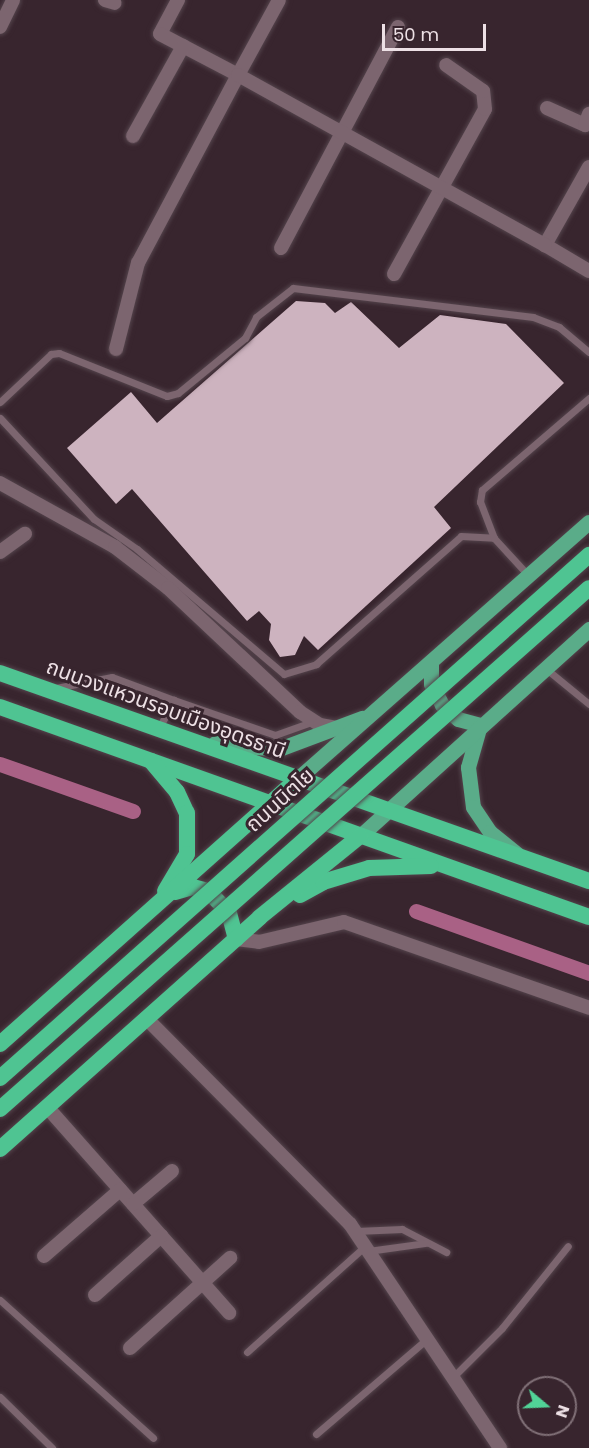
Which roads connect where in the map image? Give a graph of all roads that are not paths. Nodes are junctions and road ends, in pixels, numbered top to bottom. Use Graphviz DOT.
graph roads {
  1 [pos="13,0"];
  2 [pos="178,0"];
  3 [pos="279,0"];
  4 [pos="0,27"];
  5 [pos="398,27"];
  6 [pos="183,46"];
  7 [pos="446,66"];
  8 [pos="238,75"];
  9 [pos="547,108"];
  10 [pos="589,114"];
  11 [pos="341,132"];
  12 [pos="133,136"];
  13 [pos="589,167"];
  14 [pos="442,189"];
  15 [pos="545,245"];
  16 [pos="281,248"];
  17 [pos="589,271"];
  18 [pos="394,274"];
  19 [pos="116,350"];
  20 [pos="589,351"];
  21 [pos="589,398"];
  22 [pos="0,402"];
  23 [pos="0,418"];
  24 [pos="0,483"];
  25 [pos="589,522"];
  26 [pos="25,534"];
  27 [pos="494,538"];
  28 [pos="0,552"];
  29 [pos="589,555"];
  30 [pos="529,577"];
  31 [pos="589,588"];
  32 [pos="589,629"];
  33 [pos="431,664"];
  34 [pos="545,668"];
  35 [pos="0,673"];
  36 [pos="46,689"];
  37 [pos="174,699"];
  38 [pos="589,704"];
  39 [pos="0,706"];
  40 [pos="374,714"];
  41 [pos="314,721"];
  42 [pos="480,724"];
  43 [pos="337,728"];
  44 [pos="162,732"];
  45 [pos="150,760"];
  46 [pos="296,780"];
  47 [pos="270,803"];
  48 [pos="385,813"];
  49 [pos="360,836"];
  50 [pos="525,860"];
  51 [pos="441,866"];
  52 [pos="589,881"];
  53 [pos="171,893"];
  54 [pos="157,905"];
  55 [pos="589,917"];
  56 [pos="260,918"];
  57 [pos="236,939"];
  58 [pos="589,1008"];
  59 [pos="146,1018"];
  60 [pos="0,1044"];
  61 [pos="0,1078"];
  62 [pos="47,1107"];
  63 [pos="0,1110"];
  64 [pos="0,1149"];
  65 [pos="172,1171"];
  66 [pos="120,1190"];
  67 [pos="133,1204"];
  68 [pos="355,1232"];
  69 [pos="161,1236"];
  70 [pos="426,1243"];
  71 [pos="568,1246"];
  72 [pos="366,1249"];
  73 [pos="446,1252"];
  74 [pos="44,1256"];
  75 [pos="230,1258"];
  76 [pos="202,1283"];
  77 [pos="95,1294"];
  78 [pos="0,1300"];
  79 [pos="229,1313"];
  80 [pos="427,1339"];
  81 [pos="130,1348"];
  82 [pos="247,1352"];
  83 [pos="453,1377"];
  84 [pos="0,1397"];
  85 [pos="316,1434"];
  86 [pos="153,1438"];
  87 [pos="52,1448"];
  88 [pos="500,1448"];
  1 -- 4 [label="street"];
  2 -- 6 [label="street"];
  3 -- 8 [label="street"];
  5 -- 11 [label="street"];
  6 -- 8 [label="street"];
  6 -- 12 [label="street"];
  7 -- 14 [label="street"];
  8 -- 11 [label="street"];
  8 -- 19 [label="street"];
  9 -- 10 [label="street"];
  11 -- 14 [label="street"];
  11 -- 16 [label="street"];
  13 -- 15 [label="street"];
  14 -- 15 [label="street"];
  14 -- 18 [label="street"];
  15 -- 17 [label="street"];
  20 -- 22 [label="lane"];
  21 -- 27 [label="lane"];
  23 -- 27 [label="lane"];
  24 -- 41 [label="street"];
  25 -- 30 [label="main road, ถนนนิตโย"];
  26 -- 28 [label="street"];
  27 -- 30 [label="lane"];
  29 -- 61 [label="highway, ถนนนิตโย, bridge"];
  30 -- 33 [label="main road, ถนนนิตโย"];
  31 -- 63 [label="highway, bridge"];
  32 -- 34 [label="main road"];
  33 -- 40 [label="main road, ถนนนิตโย"];
  33 -- 42 [label="main road"];
  34 -- 38 [label="lane"];
  34 -- 42 [label="main road"];
  35 -- 36 [label="highway, ถนนวงแหวนรอบเมืองอุดรธานี"];
  36 -- 37 [label="lane"];
  36 -- 44 [label="highway, ถนนวงแหวนรอบเมืองอุดรธานี"];
  37 -- 41 [label="lane"];
  37 -- 44 [label="lane"];
  39 -- 45 [label="highway"];
  40 -- 43 [label="main road"];
  40 -- 46 [label="main road, ถนนนิตโย"];
  41 -- 43 [label="street"];
  42 -- 48 [label="main road"];
  42 -- 50 [label="main road"];
  43 -- 44 [label="main road"];
  44 -- 46 [label="highway, ถนนวงแหวนรอบเมืองอุดรธานี"];
  45 -- 47 [label="highway"];
  45 -- 54 [label="highway"];
  46 -- 47 [label="highway, ถนนนิตโย"];
  46 -- 48 [label="highway, ถนนวงแหวนรอบเมืองอุดรธานี"];
  47 -- 49 [label="highway"];
  47 -- 53 [label="highway, ถนนนิตโย"];
  48 -- 49 [label="main road"];
  48 -- 50 [label="highway, ถนนวงแหวนรอบเมืองอุดรธานี"];
  49 -- 51 [label="highway"];
  49 -- 56 [label="highway"];
  50 -- 52 [label="highway, ถนนวงแหวนรอบเมืองอุดรธานี"];
  51 -- 55 [label="highway"];
  51 -- 56 [label="highway"];
  53 -- 54 [label="highway, ถนนนิตโย"];
  53 -- 57 [label="highway"];
  54 -- 60 [label="highway, ถนนนิตโย"];
  56 -- 57 [label="highway"];
  57 -- 58 [label="street"];
  57 -- 59 [label="highway"];
  59 -- 62 [label="highway"];
  59 -- 68 [label="street"];
  62 -- 64 [label="highway"];
  62 -- 66 [label="street"];
  65 -- 67 [label="street"];
  66 -- 67 [label="street"];
  66 -- 74 [label="street"];
  67 -- 69 [label="street"];
  68 -- 70 [label="lane"];
  68 -- 72 [label="street"];
  69 -- 76 [label="street"];
  69 -- 77 [label="street"];
  70 -- 72 [label="lane"];
  70 -- 73 [label="lane"];
  71 -- 83 [label="lane"];
  72 -- 80 [label="street"];
  72 -- 82 [label="lane"];
  75 -- 76 [label="street"];
  76 -- 79 [label="street"];
  76 -- 81 [label="street"];
  78 -- 86 [label="lane"];
  80 -- 83 [label="street"];
  80 -- 85 [label="lane"];
  83 -- 88 [label="street"];
  84 -- 87 [label="lane"];
}
